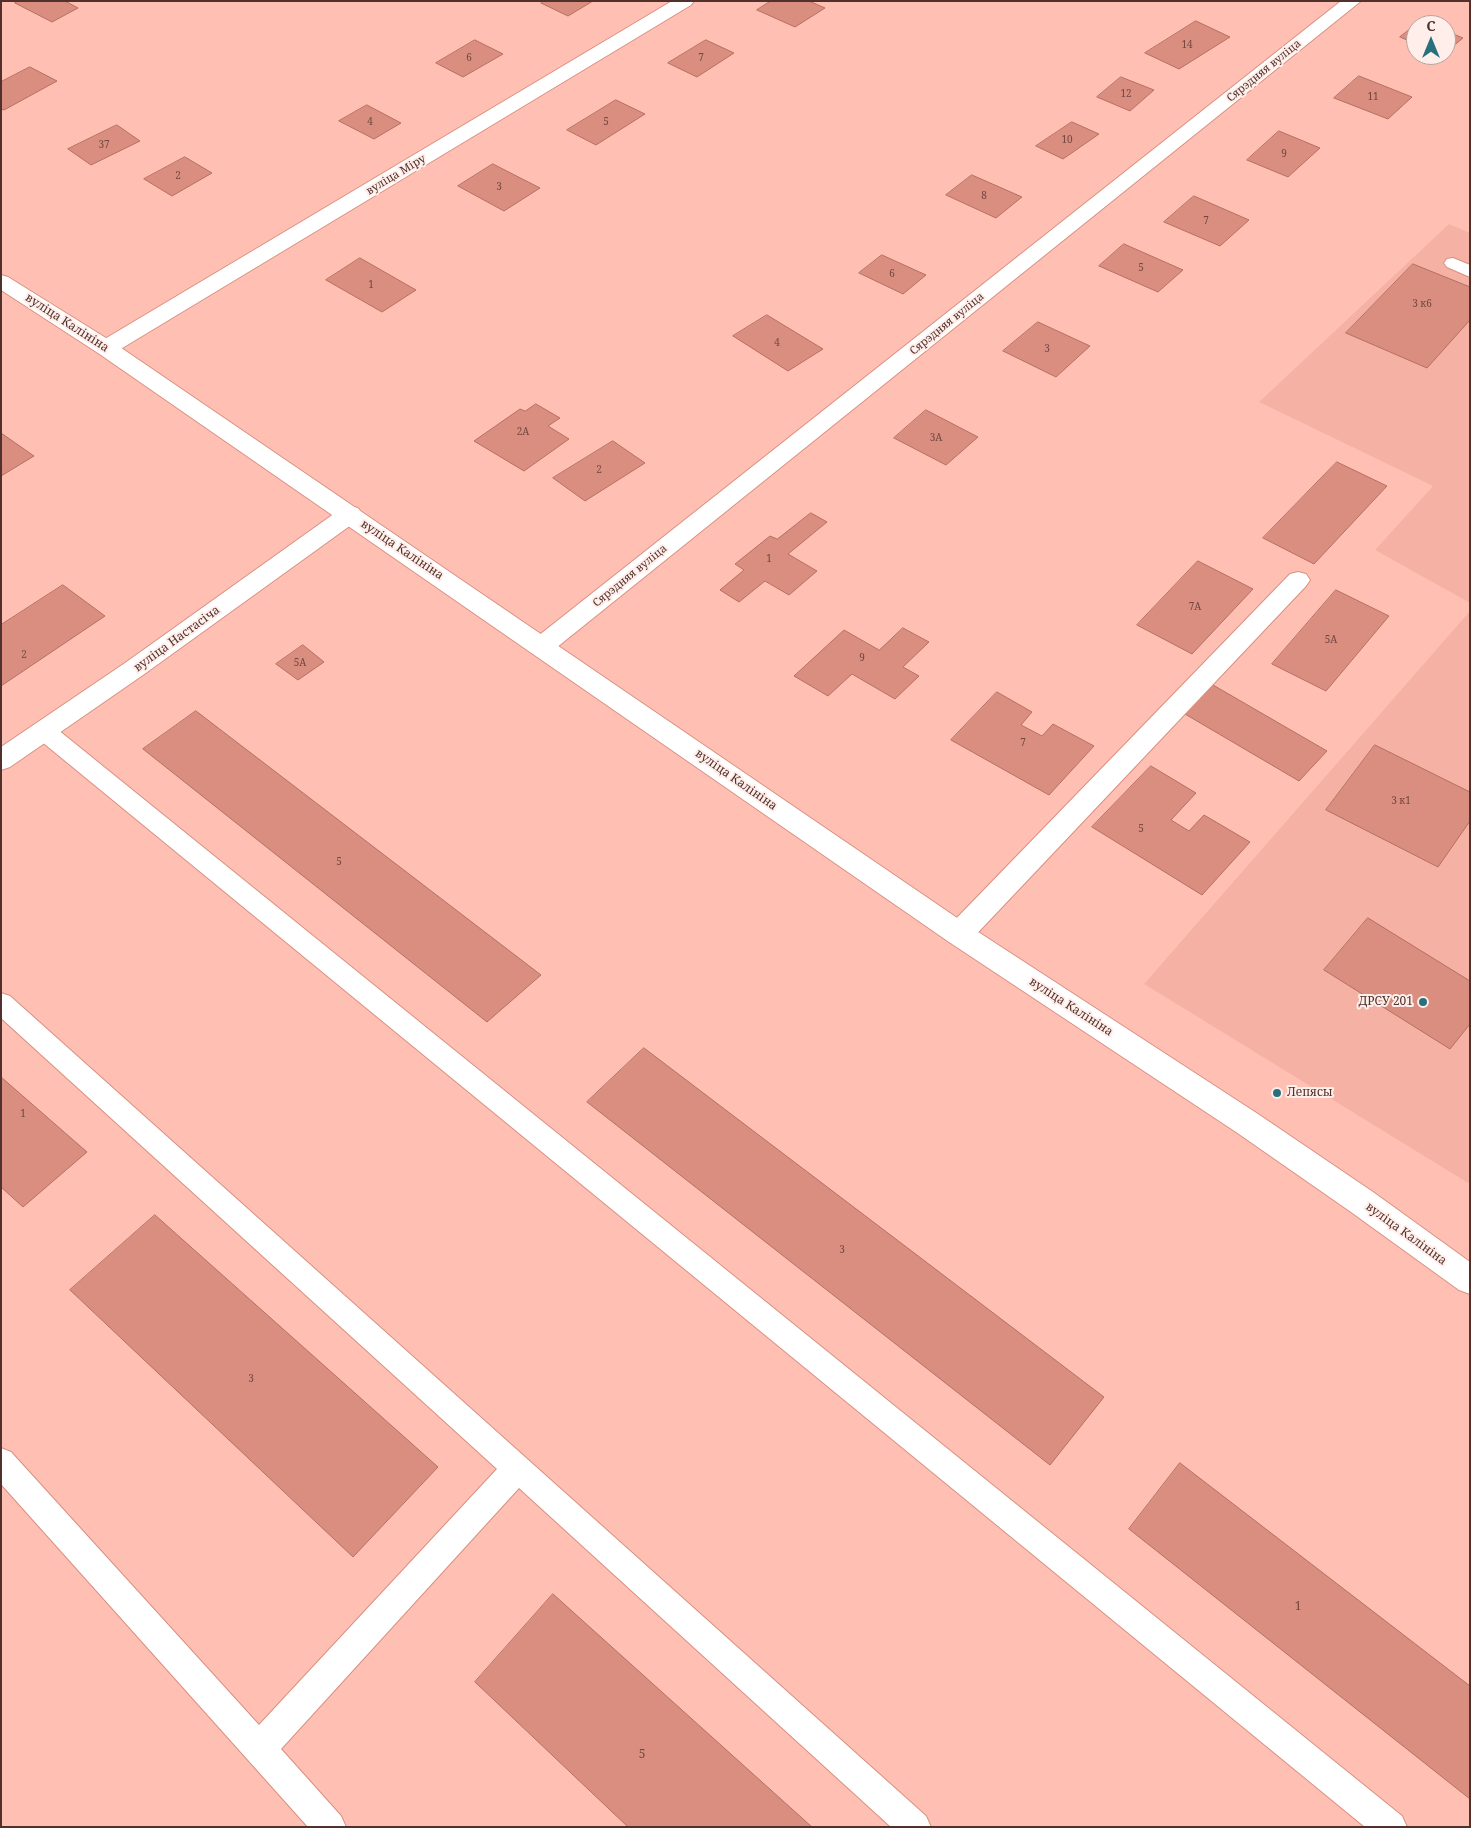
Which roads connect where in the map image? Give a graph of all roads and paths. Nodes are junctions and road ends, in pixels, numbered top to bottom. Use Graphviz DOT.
graph roads {
  1 [pos="685,1"];
  2 [pos="1352,1"];
  3 [pos="1453,263"];
  4 [pos="1470,272"];
  5 [pos="1,281"];
  6 [pos="106,348"];
  7 [pos="350,514"];
  8 [pos="1298,580"];
  9 [pos="542,646"];
  10 [pos="44,731"];
  11 [pos="1,760"];
  12 [pos="960,934"];
  13 [pos="1,1003"];
  14 [pos="1469,1279"];
  15 [pos="1,1462"];
  16 [pos="518,1468"];
  17 [pos="259,1749"];
  18 [pos="1375,1822"];
  19 [pos="330,1827"];
  20 [pos="915,1827"];
  1 -- 6 [label="street, вуліца Міру"];
  2 -- 9 [label="street, Сярэдняя вуліца"];
  3 -- 4 [label="lane"];
  5 -- 6 [label="street, вуліца Калініна"];
  6 -- 7 [label="street, вуліца Калініна"];
  7 -- 9 [label="street, вуліца Калініна"];
  7 -- 10 [label="street, вуліца Настасіча"];
  8 -- 12 [label="street"];
  9 -- 12 [label="street, вуліца Калініна"];
  10 -- 11 [label="street, вуліца Настасіча"];
  10 -- 18 [label="lane"];
  12 -- 14 [label="street, вуліца Калініна"];
  13 -- 16 [label="lane"];
  15 -- 17 [label="lane"];
  16 -- 17 [label="lane"];
  16 -- 20 [label="lane"];
  17 -- 19 [label="lane"];
}
